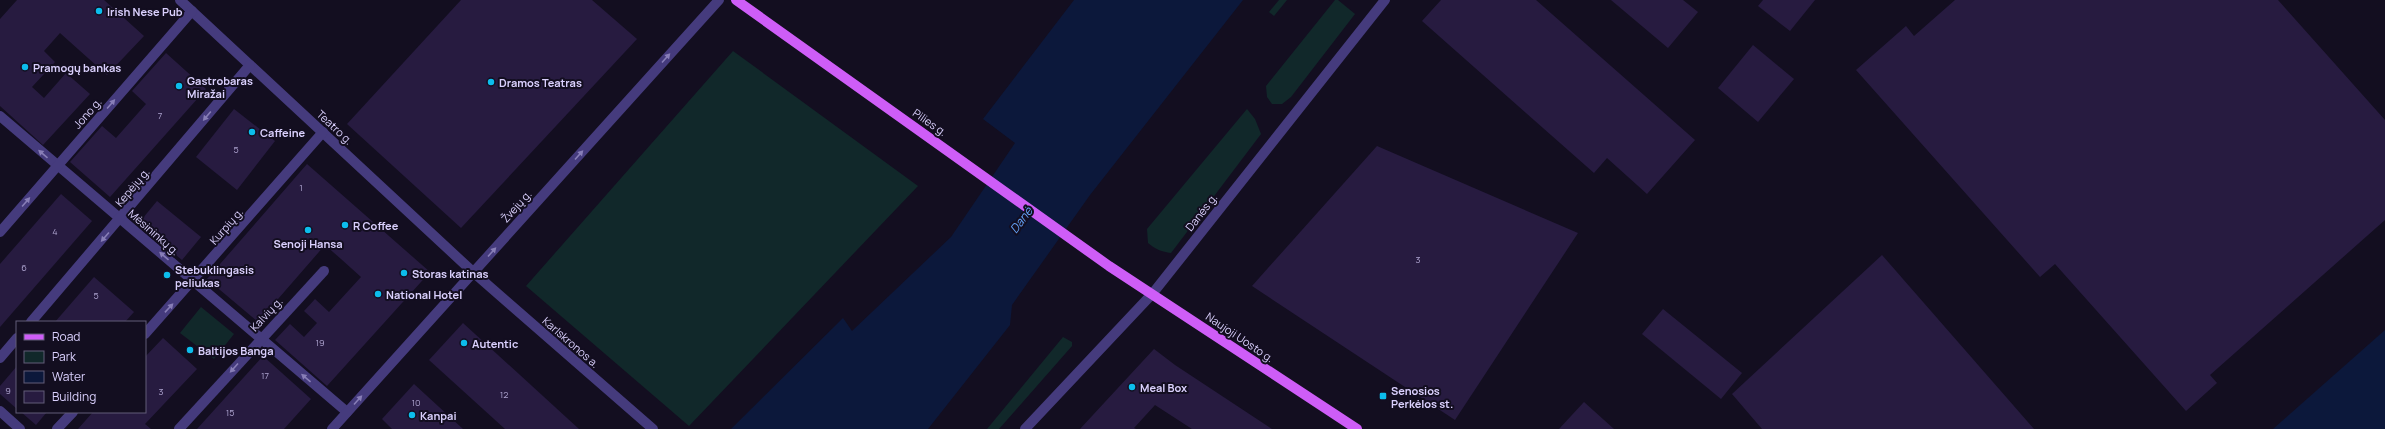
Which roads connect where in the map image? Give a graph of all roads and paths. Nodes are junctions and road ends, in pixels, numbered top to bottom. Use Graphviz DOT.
graph roads {
  1 [pos="180,0"];
  2 [pos="719,0"];
  3 [pos="736,0"];
  4 [pos="1385,0"];
  5 [pos="192,11"];
  6 [pos="250,65"];
  7 [pos="0,116"];
  8 [pos="323,132"];
  9 [pos="57,166"];
  10 [pos="121,219"];
  11 [pos="0,232"];
  12 [pos="1109,266"];
  13 [pos="324,271"];
  14 [pos="473,272"];
  15 [pos="193,282"];
  16 [pos="1153,293"];
  17 [pos="32,321"];
  18 [pos="146,333"];
  19 [pos="16,339"];
  20 [pos="260,339"];
  21 [pos="0,358"];
  22 [pos="0,411"];
  23 [pos="347,412"];
  24 [pos="72,413"];
  25 [pos="20,429"];
  26 [pos="57,429"];
  27 [pos="179,429"];
  28 [pos="332,429"];
  29 [pos="653,429"];
  30 [pos="1025,429"];
  31 [pos="1357,429"];
  1 -- 5 [label="street, Teatro g."];
  14 -- 2 [label="street, Žvejų g., one-way"];
  3 -- 12 [label="main road, Pilies g."];
  4 -- 16 [label="street, Danės g."];
  5 -- 6 [label="street, Teatro g."];
  9 -- 5 [label="street, Jono g., one-way"];
  6 -- 8 [label="street, Teatro g."];
  6 -- 10 [label="street, Kepėjų g., one-way"];
  9 -- 7 [label="street, Mėsininkų g., one-way"];
  8 -- 14 [label="street, Teatro g."];
  8 -- 15 [label="street, Kurpių g."];
  9 -- 10 [label="street, Mėsininkų g."];
  11 -- 9 [label="street, Jono g., one-way"];
  15 -- 10 [label="street, Mėsininkų g., one-way"];
  10 -- 17 [label="street, Kepėjų g., one-way"];
  12 -- 16 [label="main road, Naujoji Uosto g."];
  13 -- 20 [label="street, Kalvių g."];
  23 -- 14 [label="street, Žvejų g., one-way"];
  14 -- 29 [label="street, Karlskronos a."];
  18 -- 15 [label="street, Kurpių g., one-way"];
  15 -- 20 [label="street, Mėsininkų g."];
  16 -- 30 [label="street, Danės g."];
  16 -- 31 [label="main road, Naujoji Uosto g."];
  19 -- 21 [label="street"];
  23 -- 20 [label="street, Mėsininkų g., one-way"];
  20 -- 27 [label="street, Kalvių g., one-way"];
  22 -- 25 [label="street"];
  23 -- 28 [label="street, Žvejų g."];
  24 -- 26 [label="street"];
}
